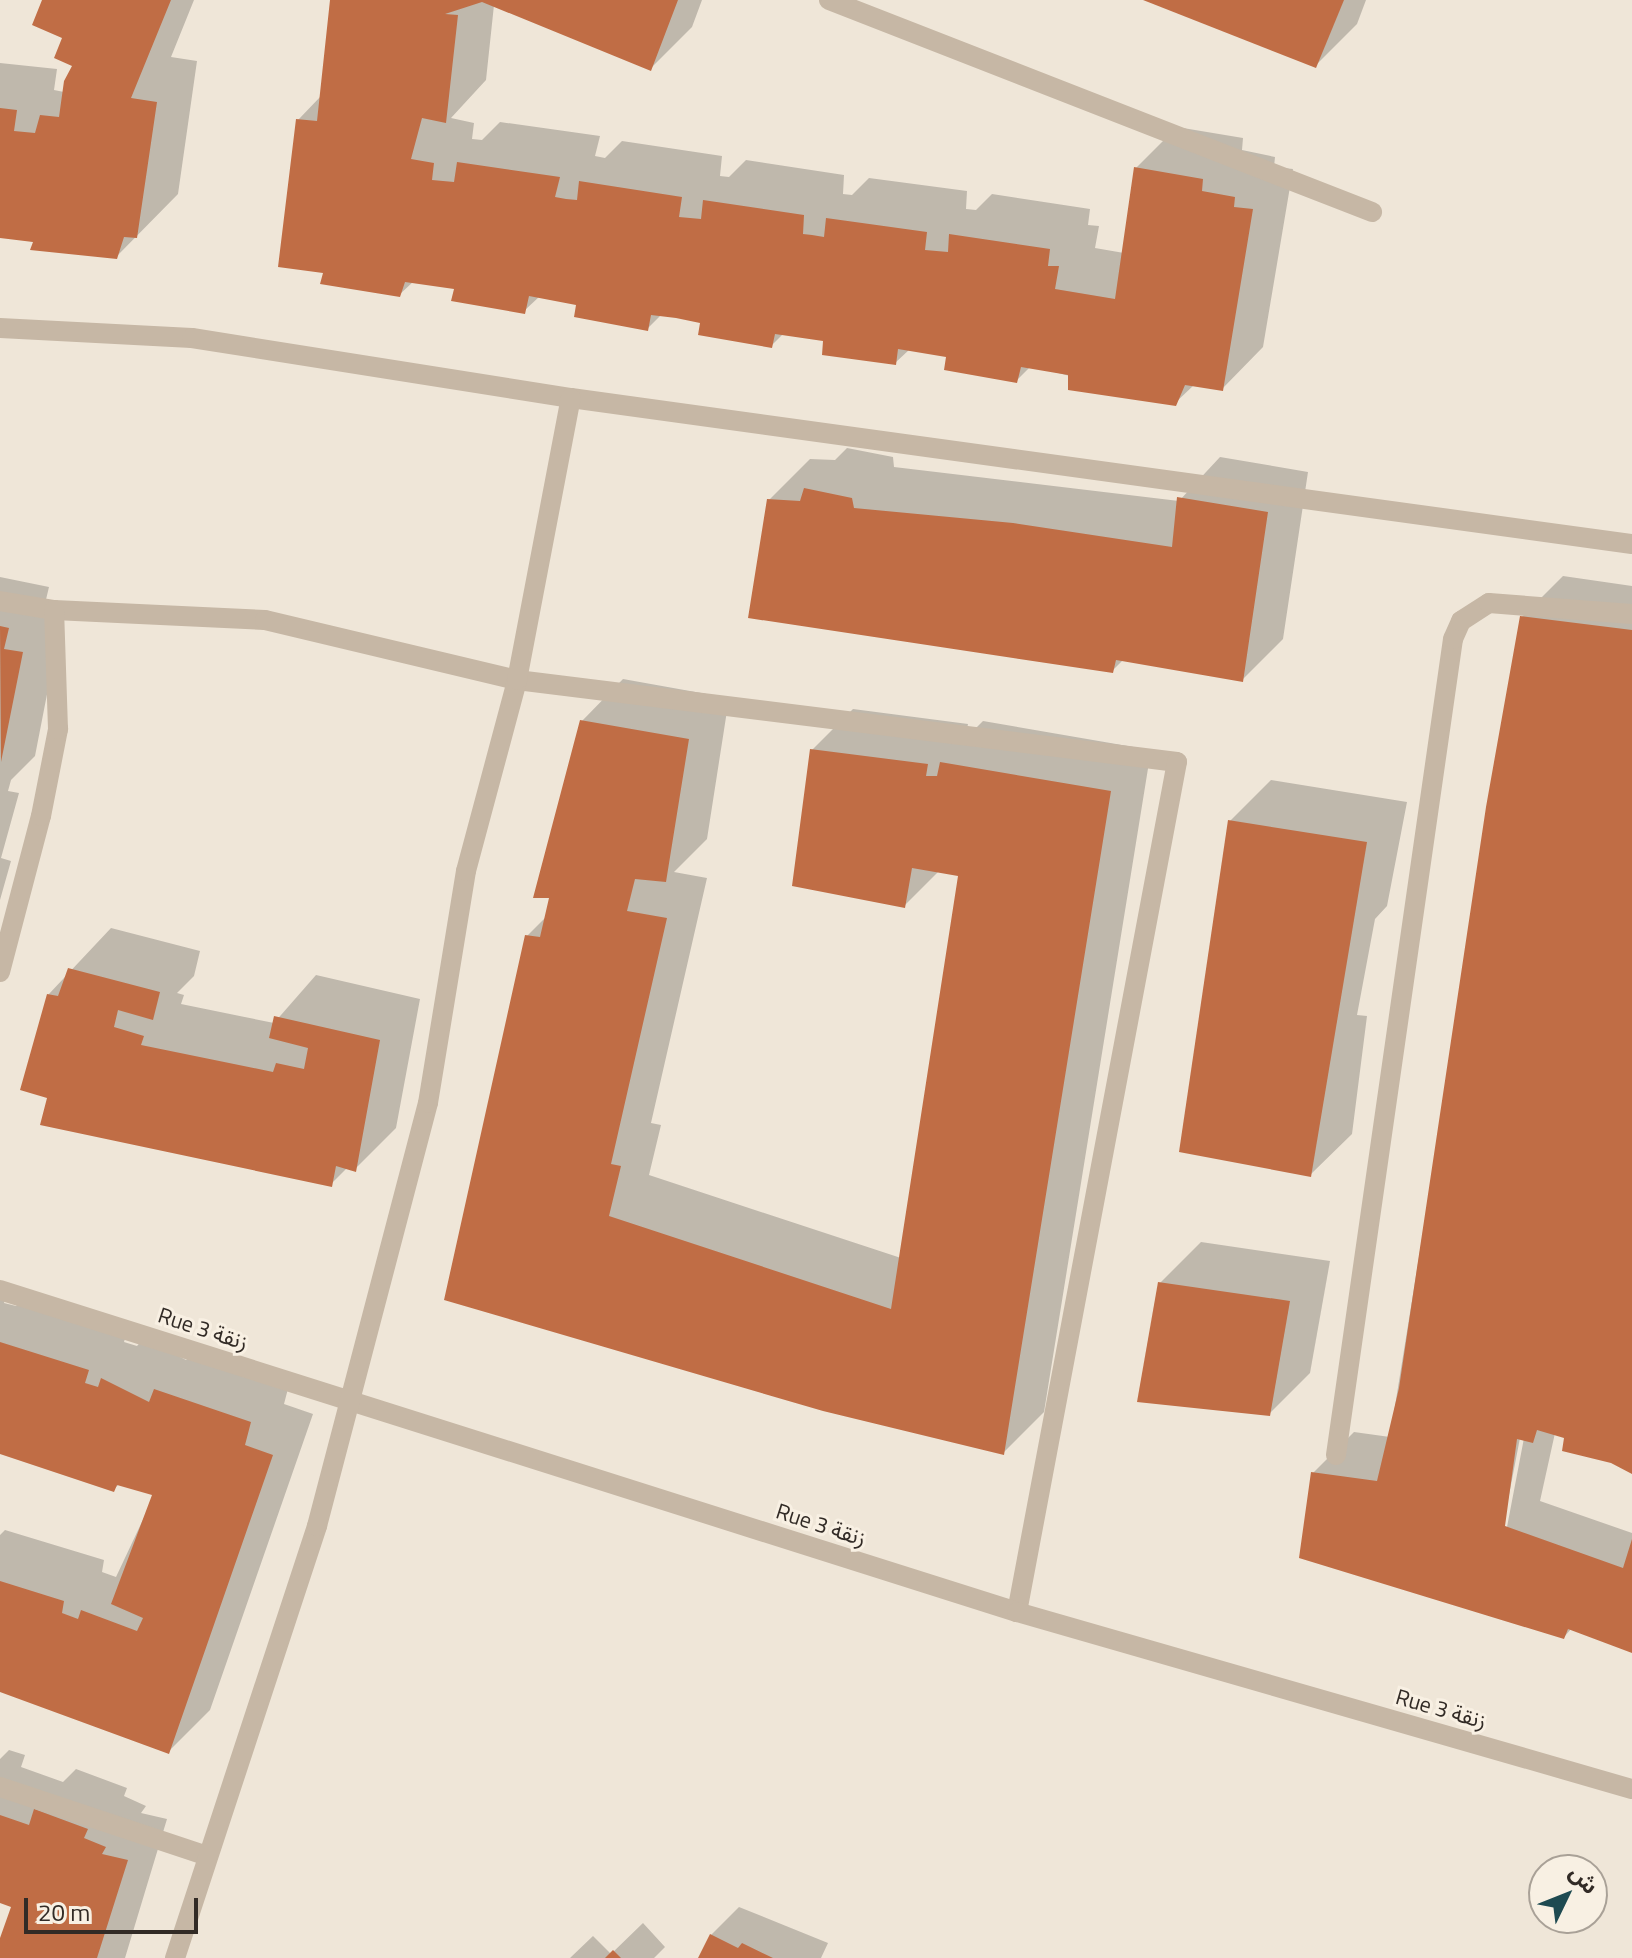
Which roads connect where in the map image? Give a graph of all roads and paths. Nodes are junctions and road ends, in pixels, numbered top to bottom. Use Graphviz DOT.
graph roads {
  1 [pos="829,0"];
  2 [pos="1372,212"];
  3 [pos="0,328"];
  4 [pos="571,398"];
  5 [pos="1632,544"];
  6 [pos="0,601"];
  7 [pos="54,610"];
  8 [pos="1632,614"];
  9 [pos="517,680"];
  10 [pos="0,972"];
  11 [pos="0,1290"];
  12 [pos="352,1401"];
  13 [pos="1336,1455"];
  14 [pos="1017,1612"];
  15 [pos="0,1787"];
  16 [pos="1632,1789"];
  17 [pos="208,1856"];
  18 [pos="175,1958"];
  1 -- 2 [label="street"];
  3 -- 4 [label="street"];
  4 -- 5 [label="street"];
  4 -- 9 [label="street"];
  6 -- 7 [label="street"];
  7 -- 9 [label="street"];
  7 -- 10 [label="street"];
  8 -- 13 [label="street"];
  9 -- 12 [label="street"];
  9 -- 14 [label="street"];
  11 -- 12 [label="street, Rue 3 زنقة"];
  12 -- 14 [label="street, Rue 3 زنقة"];
  12 -- 17 [label="street"];
  14 -- 16 [label="street, Rue 3 زنقة"];
  15 -- 17 [label="street"];
  17 -- 18 [label="street"];
}
